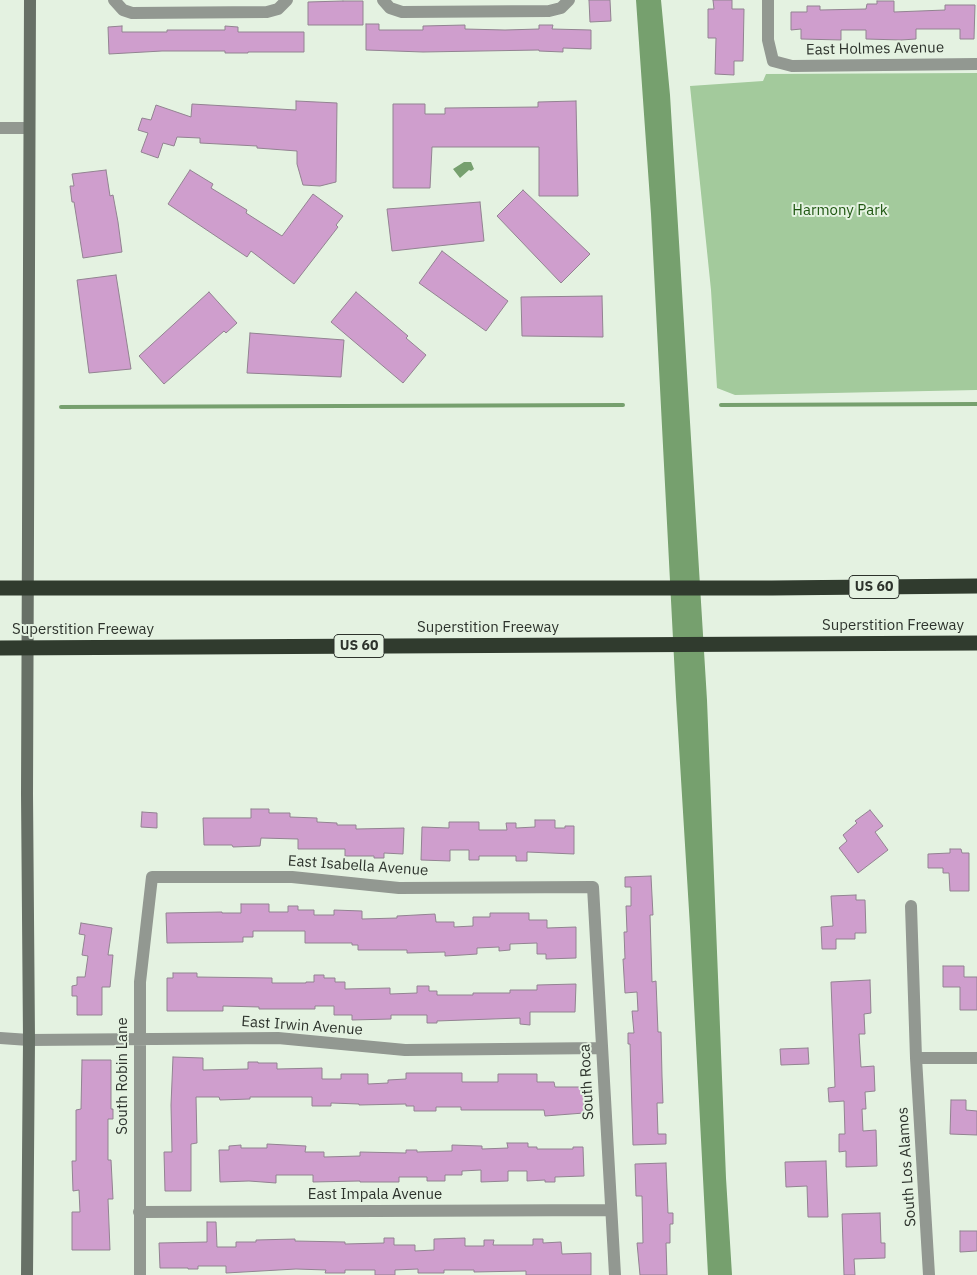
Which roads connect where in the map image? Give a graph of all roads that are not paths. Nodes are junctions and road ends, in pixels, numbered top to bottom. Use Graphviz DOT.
graph roads {
  1 [pos="30,0"];
  2 [pos="114,0"];
  3 [pos="287,0"];
  4 [pos="383,0"];
  5 [pos="569,0"];
  6 [pos="768,0"];
  7 [pos="196,6"];
  8 [pos="472,6"];
  9 [pos="977,64"];
  10 [pos="0,128"];
  11 [pos="29,128"];
  12 [pos="977,586"];
  13 [pos="0,588"];
  14 [pos="977,643"];
  15 [pos="0,648"];
  16 [pos="152,877"];
  17 [pos="593,887"];
  18 [pos="911,906"];
  19 [pos="0,1038"];
  20 [pos="139,1038"];
  21 [pos="29,1040"];
  22 [pos="602,1048"];
  23 [pos="916,1058"];
  24 [pos="977,1058"];
  25 [pos="612,1210"];
  26 [pos="139,1212"];
  27 [pos="27,1275"];
  28 [pos="140,1275"];
  29 [pos="615,1275"];
  30 [pos="930,1275"];
  1 -- 11 [label="main road"];
  2 -- 7 [label="street"];
  3 -- 7 [label="street"];
  4 -- 8 [label="street"];
  5 -- 8 [label="street"];
  6 -- 9 [label="street, East Holmes Avenue"];
  10 -- 11 [label="street"];
  11 -- 21 [label="main road"];
  12 -- 13 [label="highway, US 60"];
  14 -- 15 [label="highway, Superstition Freeway / US 60"];
  16 -- 17 [label="street, East Isabella Avenue"];
  16 -- 20 [label="street, South Robin Lane"];
  17 -- 22 [label="street, South Roca"];
  18 -- 23 [label="street, South Los Alamos"];
  19 -- 21 [label="street, East Irwin Avenue"];
  20 -- 21 [label="street, East Irwin Avenue"];
  20 -- 22 [label="street, East Irwin Avenue"];
  20 -- 26 [label="street, South Robin Lane"];
  21 -- 27 [label="main road"];
  22 -- 25 [label="street, South Roca"];
  23 -- 24 [label="street"];
  23 -- 30 [label="street, South Los Alamos"];
  25 -- 26 [label="street, East Impala Avenue"];
  25 -- 29 [label="street, South Roca"];
  26 -- 28 [label="street, South Robin Lane"];
}
